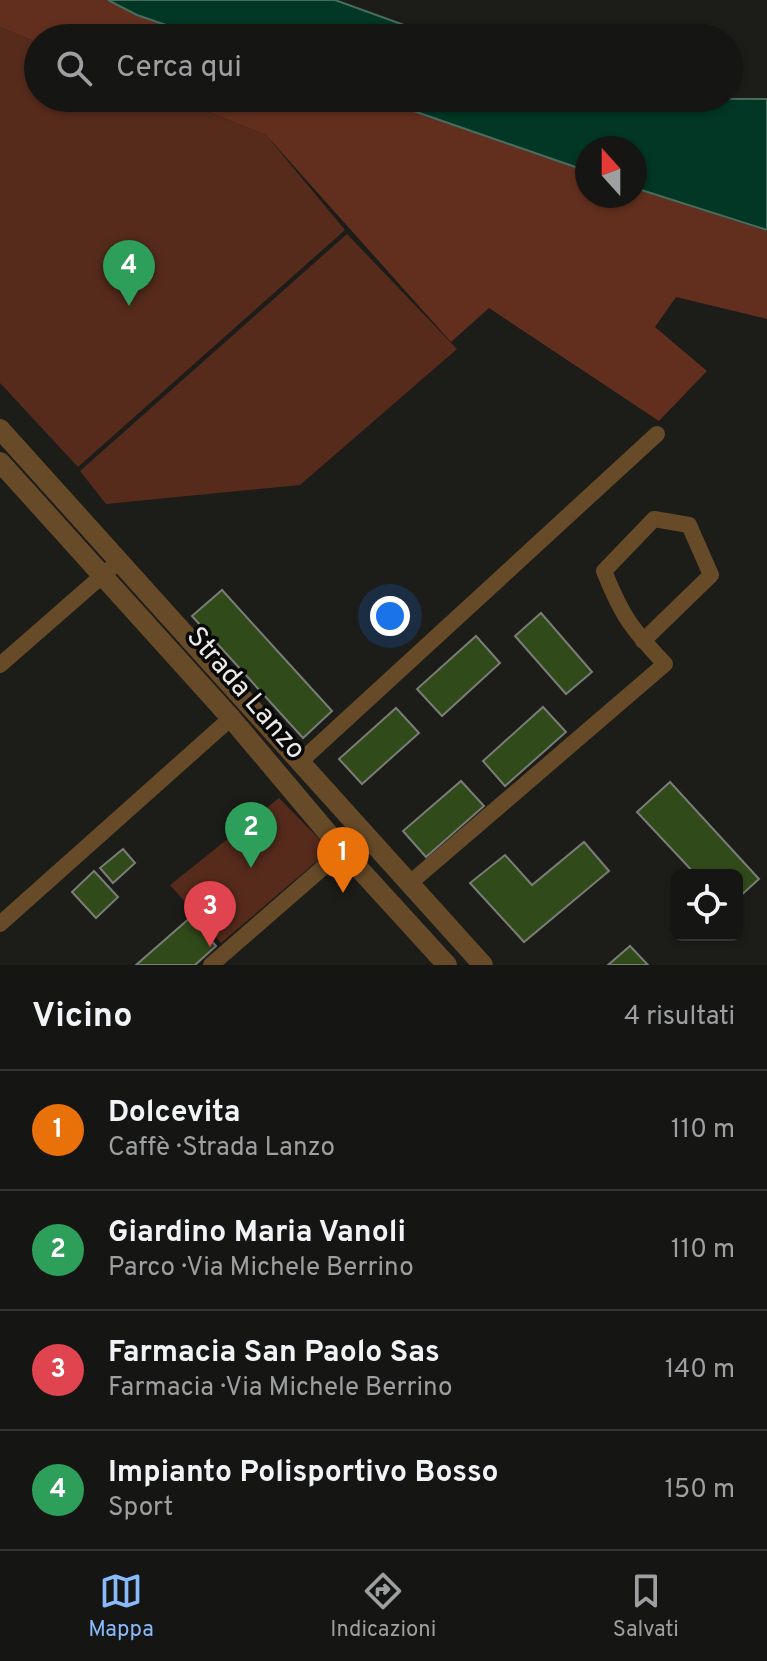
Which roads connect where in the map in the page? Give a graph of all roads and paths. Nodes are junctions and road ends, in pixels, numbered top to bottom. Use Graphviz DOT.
graph roads {
  1 [pos="0,429"];
  2 [pos="657,434"];
  3 [pos="0,462"];
  4 [pos="119,562"];
  5 [pos="101,575"];
  6 [pos="643,641"];
  7 [pos="0,665"];
  8 [pos="231,718"];
  9 [pos="301,761"];
  10 [pos="365,831"];
  11 [pos="343,851"];
  12 [pos="410,883"];
  13 [pos="0,924"];
  14 [pos="211,965"];
  15 [pos="447,965"];
  16 [pos="483,965"];
  1 -- 4 [label="street, Strada Lanzo"];
  2 -- 9 [label="street"];
  3 -- 5 [label="street, Strada Lanzo"];
  4 -- 5 [label="street"];
  4 -- 9 [label="street, Strada Lanzo"];
  5 -- 7 [label="street"];
  5 -- 8 [label="street, Strada Lanzo"];
  6 -- 6 [label="street"];
  6 -- 12 [label="street"];
  8 -- 11 [label="street, Strada Lanzo"];
  8 -- 13 [label="street"];
  9 -- 10 [label="street, Strada Lanzo"];
  10 -- 11 [label="street"];
  10 -- 12 [label="street, Strada Lanzo"];
  11 -- 14 [label="street"];
  11 -- 15 [label="street, Strada Lanzo"];
  12 -- 16 [label="street, Strada Lanzo"];
}
